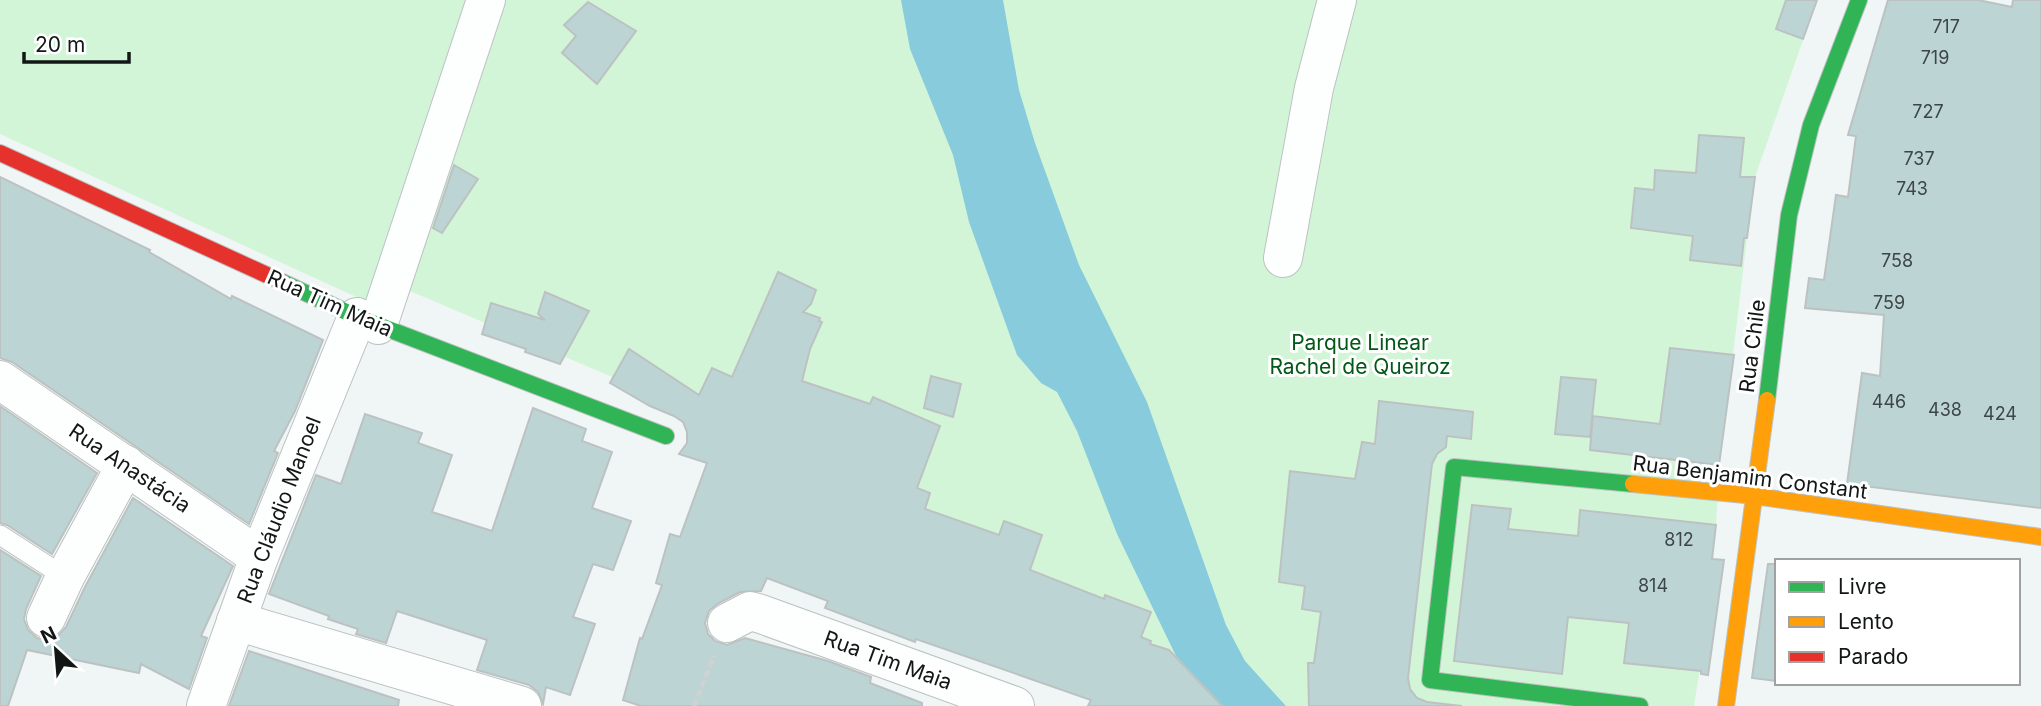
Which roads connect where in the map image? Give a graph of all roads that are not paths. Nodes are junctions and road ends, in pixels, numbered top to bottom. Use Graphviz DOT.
graph roads {
  1 [pos="486,0"];
  2 [pos="1337,0"];
  3 [pos="1859,0"];
  4 [pos="0,153"];
  5 [pos="1283,258"];
  6 [pos="367,321"];
  7 [pos="0,380"];
  8 [pos="666,436"];
  9 [pos="126,465"];
  10 [pos="1755,496"];
  11 [pos="0,535"];
  12 [pos="2041,537"];
  13 [pos="259,557"];
  14 [pos="65,577"];
  15 [pos="46,618"];
  16 [pos="744,618"];
  17 [pos="236,621"];
  18 [pos="206,706"];
  19 [pos="522,706"];
  20 [pos="1015,706"];
  21 [pos="1640,706"];
  22 [pos="1726,706"];
  1 -- 6 [label="street, Rua Cláudio Manoel"];
  2 -- 5 [label="street"];
  3 -- 10 [label="street, Rua Chile"];
  4 -- 6 [label="street, Rua Tim Maia"];
  6 -- 8 [label="street, Rua Tim Maia"];
  6 -- 13 [label="street, Rua Cláudio Manoel"];
  7 -- 9 [label="street, Rua Anastácia"];
  9 -- 13 [label="street, Rua Anastácia"];
  9 -- 14 [label="street"];
  10 -- 12 [label="street, Rua Benjamim Constant"];
  10 -- 21 [label="street, Rua Benjamim Constant"];
  10 -- 22 [label="street, Rua Chile"];
  11 -- 14 [label="lane"];
  13 -- 17 [label="street, Rua Cláudio Manoel"];
  14 -- 15 [label="street"];
  16 -- 20 [label="street, Rua Tim Maia"];
  17 -- 18 [label="street, Rua Cláudio Manoel"];
  17 -- 19 [label="street"];
}
